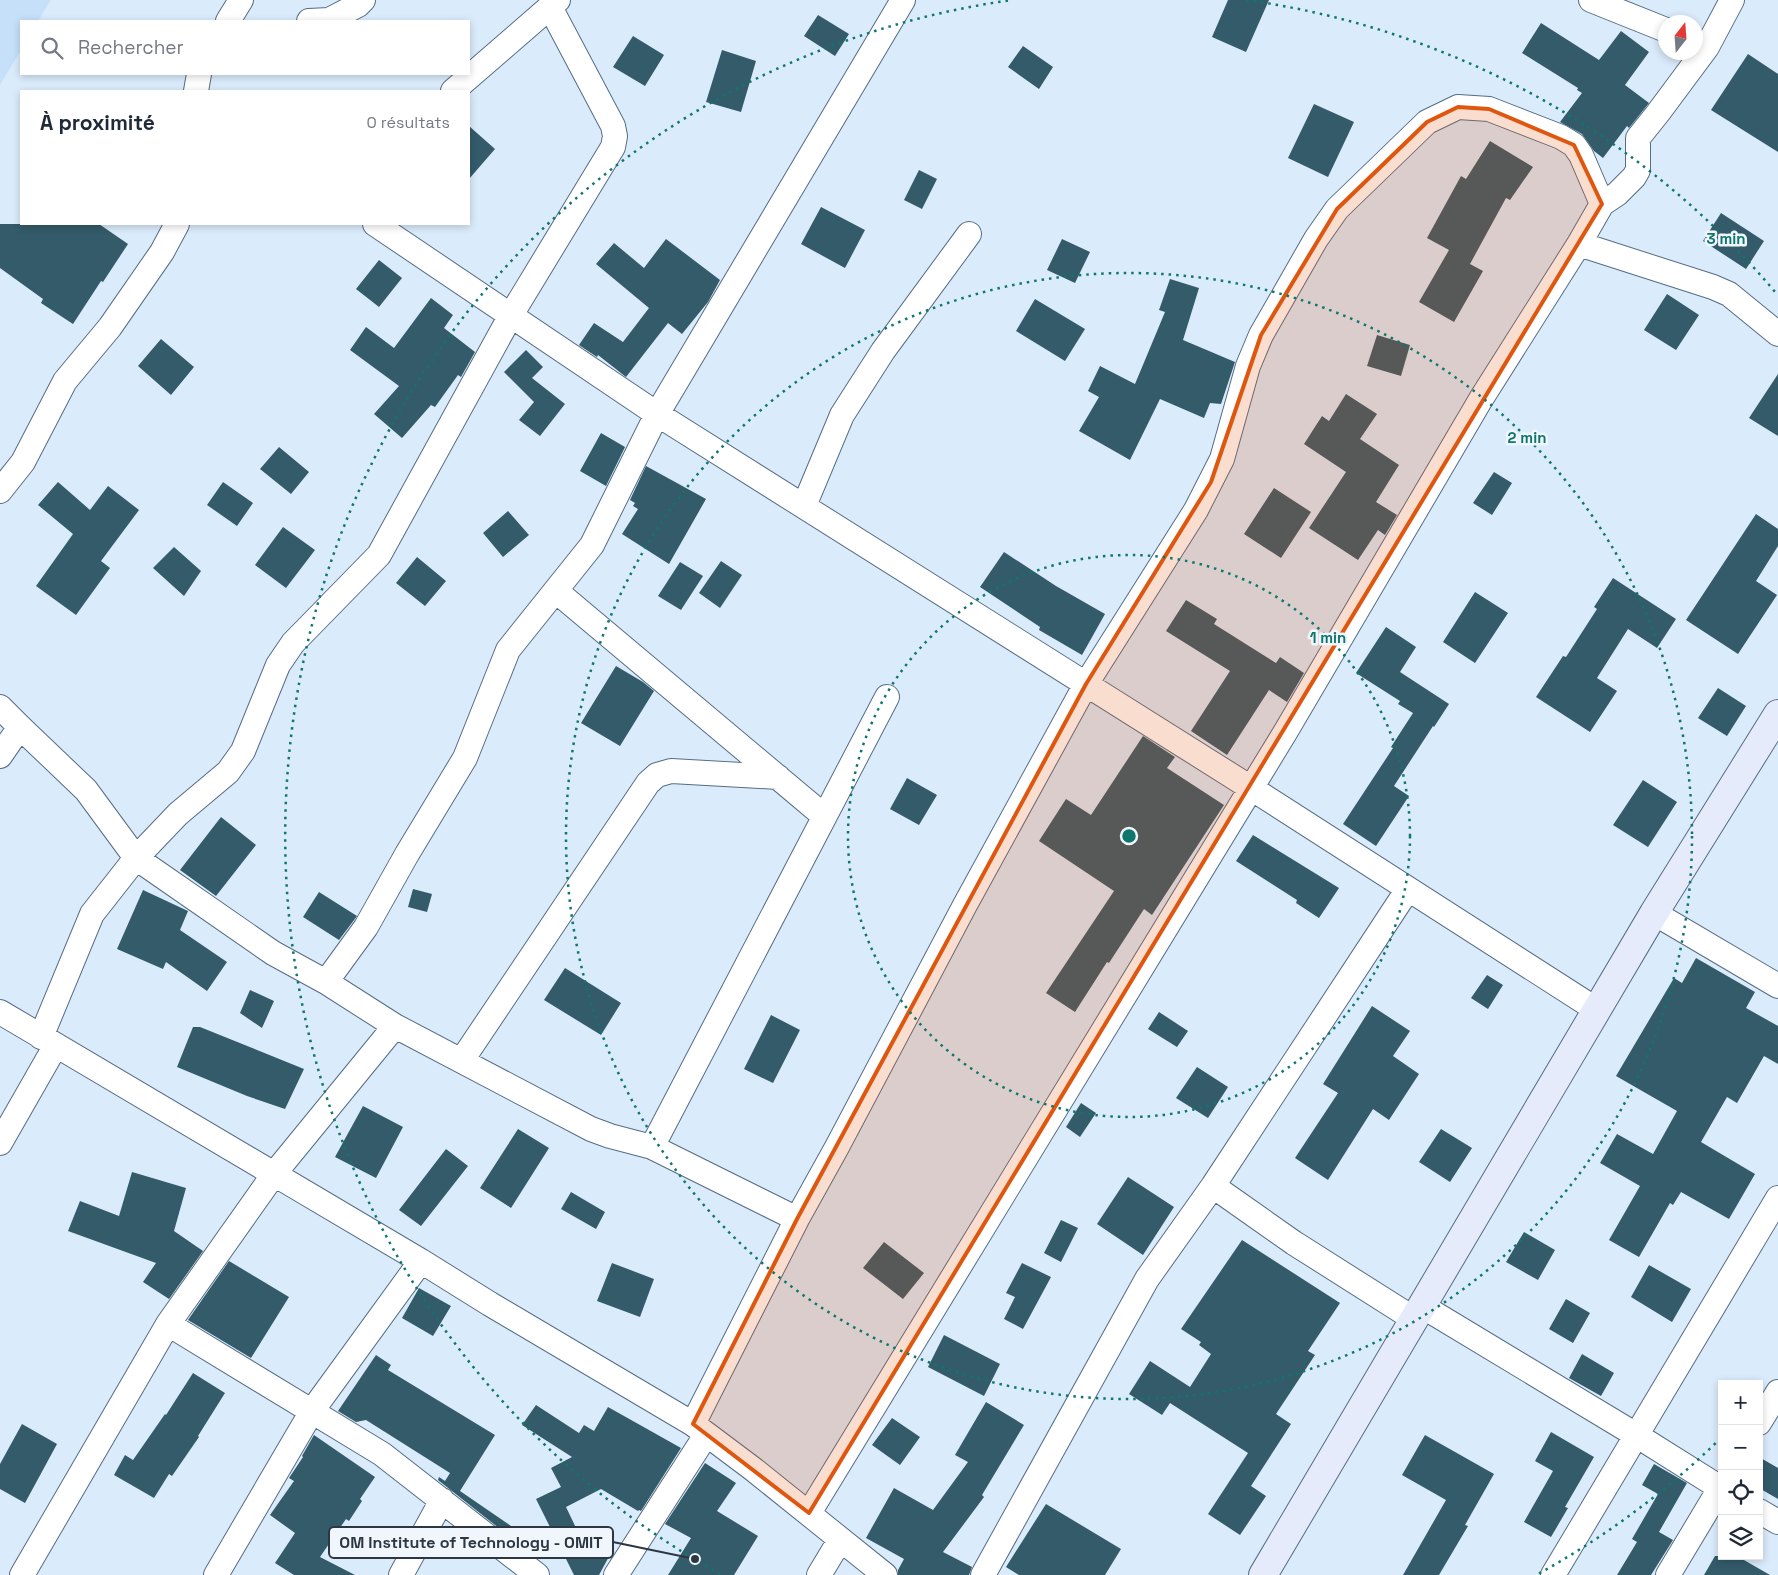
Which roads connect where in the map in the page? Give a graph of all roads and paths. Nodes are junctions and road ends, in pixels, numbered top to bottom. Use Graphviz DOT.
graph roads {
  1 [pos="240,0"];
  2 [pos="363,0"];
  3 [pos="903,0"];
  4 [pos="1591,0"];
  5 [pos="1732,0"];
  6 [pos="554,3"];
  7 [pos="229,20"];
  8 [pos="329,20"];
  9 [pos="1658,27"];
  10 [pos="1703,41"];
  11 [pos="1691,60"];
  12 [pos="199,75"];
  13 [pos="196,90"];
  14 [pos="454,90"];
  15 [pos="1602,204"];
  16 [pos="176,225"];
  17 [pos="376,225"];
  18 [pos="969,234"];
  19 [pos="1579,244"];
  20 [pos="510,315"];
  21 [pos="1777,330"];
  22 [pos="657,414"];
  23 [pos="0,491"];
  24 [pos="804,506"];
  25 [pos="556,591"];
  26 [pos="1086,684"];
  27 [pos="887,697"];
  28 [pos="0,707"];
  29 [pos="1778,714"];
  30 [pos="20,727"];
  31 [pos="0,756"];
  32 [pos="778,777"];
  33 [pos="1251,788"];
  34 [pos="824,816"];
  35 [pos="136,858"];
  36 [pos="1408,889"];
  37 [pos="1654,912"];
  38 [pos="326,982"];
  39 [pos="1778,986"];
  40 [pos="1597,1010"];
  41 [pos="0,1012"];
  42 [pos="395,1026"];
  43 [pos="49,1041"];
  44 [pos="462,1060"];
  45 [pos="0,1143"];
  46 [pos="652,1147"];
  47 [pos="274,1174"];
  48 [pos="1213,1186"];
  49 [pos="1778,1198"];
  50 [pos="797,1219"];
  51 [pos="421,1261"];
  52 [pos="1418,1313"];
  53 [pos="168,1324"];
  54 [pos="1778,1392"];
  55 [pos="312,1411"];
  56 [pos="1763,1416"];
  57 [pos="700,1430"];
  58 [pos="1636,1435"];
  59 [pos="1718,1486"];
  60 [pos="1718,1493"];
  61 [pos="442,1500"];
  62 [pos="809,1513"];
  63 [pos="1763,1513"];
  64 [pos="1778,1522"];
  65 [pos="840,1540"];
  66 [pos="22,1575"];
  67 [pos="216,1575"];
  68 [pos="401,1575"];
  69 [pos="537,1575"];
  70 [pos="616,1575"];
  71 [pos="819,1575"];
  72 [pos="885,1575"];
  73 [pos="982,1575"];
  74 [pos="1263,1575"];
  75 [pos="1553,1575"];
  76 [pos="1668,1575"];
  1 -- 7 [label="street"];
  2 -- 8 [label="street"];
  3 -- 22 [label="street"];
  4 -- 9 [label="street"];
  5 -- 10 [label="street"];
  6 -- 14 [label="street"];
  6 -- 20 [label="street"];
  11 -- 15 [label="street"];
  12 -- 13 [label="street"];
  15 -- 19 [label="street"];
  15 -- 26 [label="street"];
  16 -- 23 [label="street"];
  17 -- 20 [label="street"];
  18 -- 24 [label="street"];
  19 -- 21 [label="street"];
  19 -- 33 [label="street"];
  20 -- 22 [label="street"];
  20 -- 35 [label="street"];
  22 -- 24 [label="street"];
  22 -- 25 [label="street"];
  24 -- 26 [label="street"];
  25 -- 32 [label="street"];
  25 -- 38 [label="street"];
  26 -- 33 [label="street"];
  26 -- 50 [label="street"];
  27 -- 34 [label="street"];
  28 -- 30 [label="street"];
  29 -- 37 [label="street"];
  30 -- 31 [label="street"];
  30 -- 35 [label="street"];
  32 -- 34 [label="street"];
  32 -- 44 [label="street"];
  33 -- 36 [label="street"];
  33 -- 62 [label="street"];
  34 -- 46 [label="street"];
  35 -- 38 [label="street"];
  35 -- 43 [label="street"];
  36 -- 40 [label="street"];
  36 -- 48 [label="street"];
  37 -- 39 [label="street"];
  37 -- 40 [label="street"];
  38 -- 42 [label="street"];
  40 -- 52 [label="street"];
  41 -- 43 [label="street"];
  42 -- 44 [label="street"];
  42 -- 47 [label="street"];
  43 -- 45 [label="street"];
  43 -- 47 [label="street"];
  44 -- 46 [label="street"];
  46 -- 50 [label="street"];
  47 -- 51 [label="street"];
  47 -- 53 [label="street"];
  48 -- 52 [label="street"];
  48 -- 73 [label="street"];
  49 -- 58 [label="street"];
  50 -- 57 [label="street"];
  51 -- 55 [label="street"];
  51 -- 57 [label="street"];
  52 -- 58 [label="street"];
  52 -- 74 [label="street"];
  53 -- 55 [label="street"];
  53 -- 66 [label="street"];
  54 -- 56 [label="street"];
  55 -- 61 [label="street"];
  55 -- 67 [label="street"];
  57 -- 62 [label="street"];
  57 -- 70 [label="street"];
  58 -- 59 [label="street"];
  58 -- 75 [label="street"];
  60 -- 76 [label="street"];
  61 -- 68 [label="street"];
  61 -- 69 [label="street"];
  62 -- 65 [label="street"];
  63 -- 64 [label="street"];
  65 -- 71 [label="street"];
  65 -- 72 [label="street"];
}
